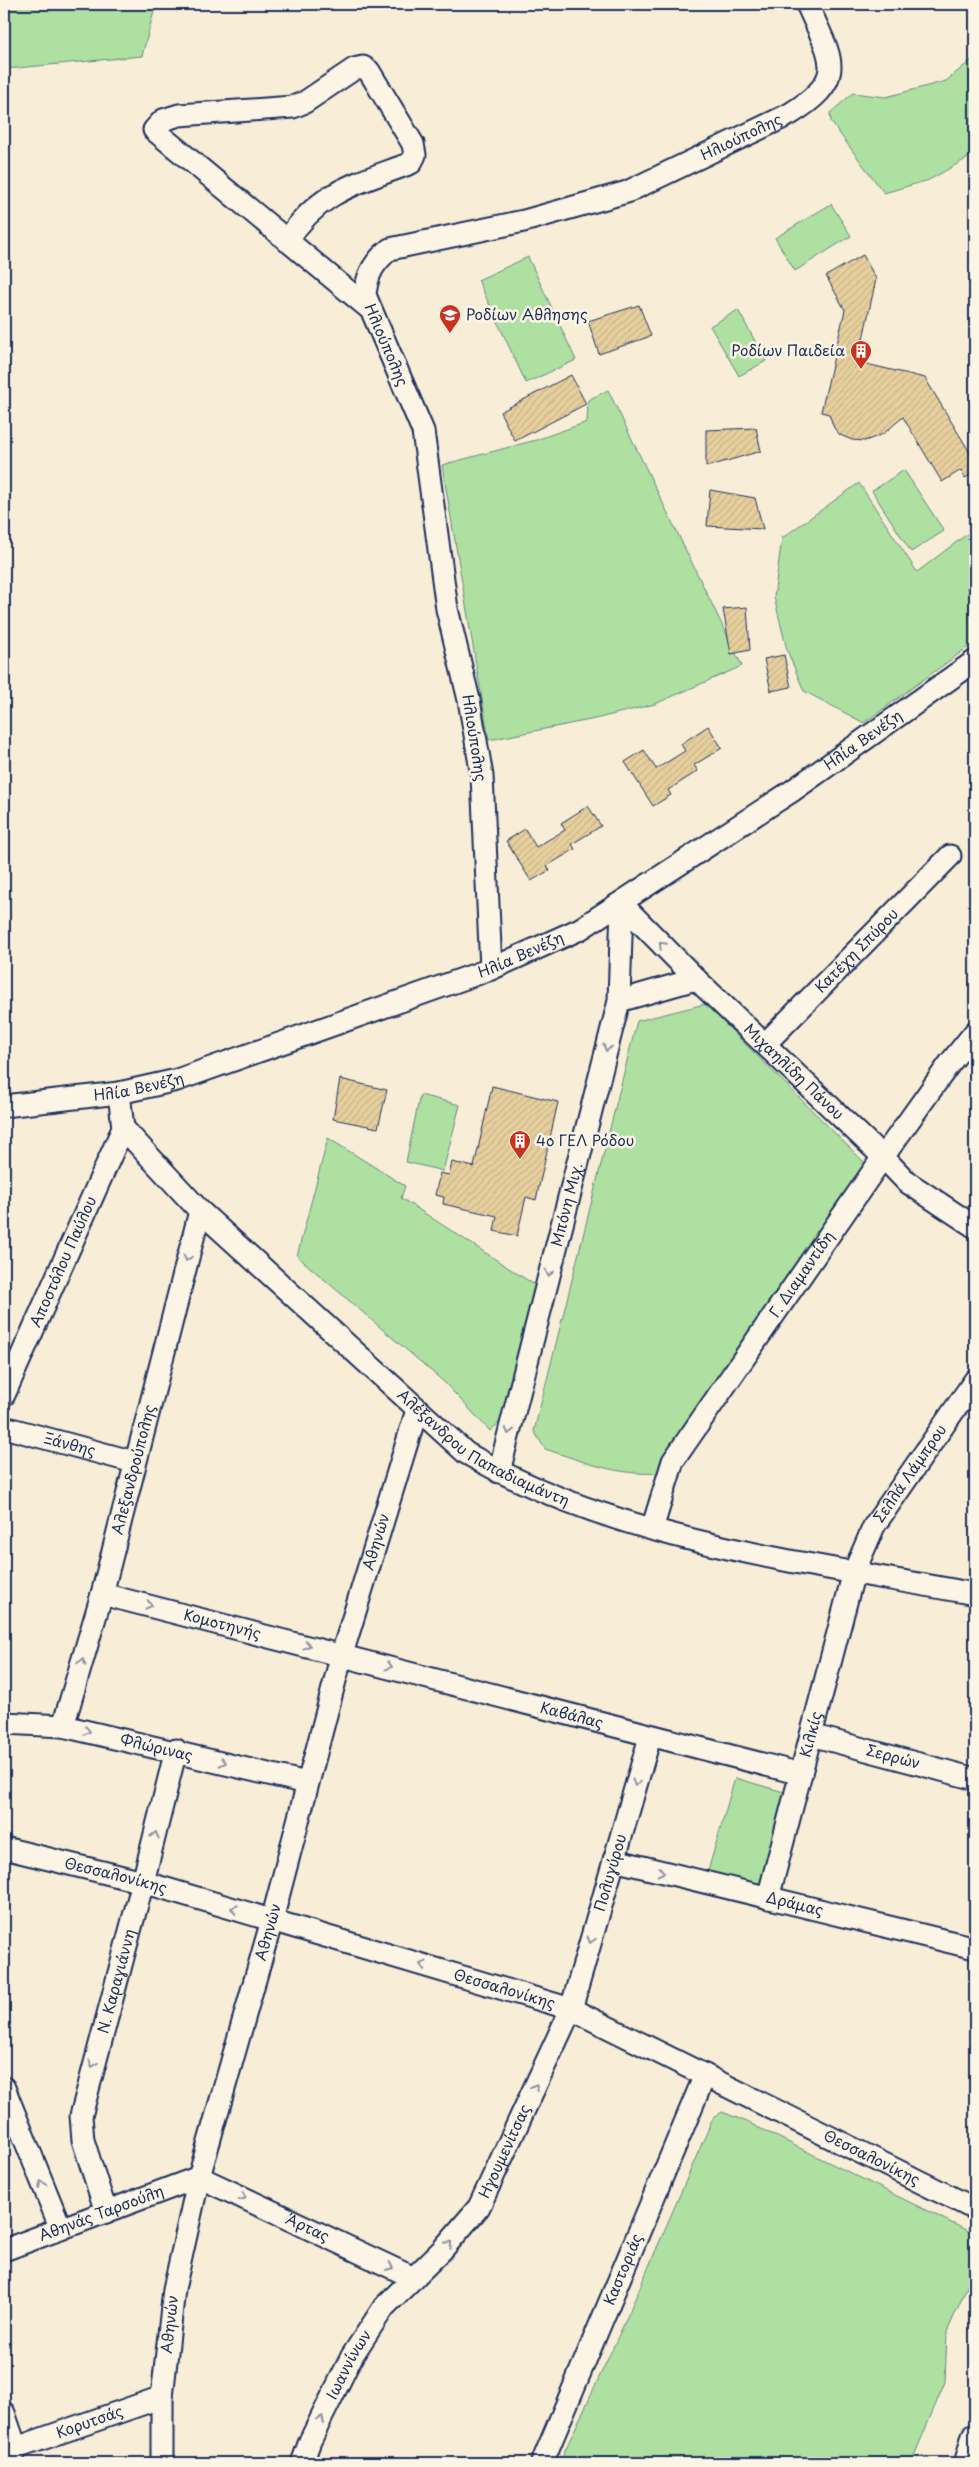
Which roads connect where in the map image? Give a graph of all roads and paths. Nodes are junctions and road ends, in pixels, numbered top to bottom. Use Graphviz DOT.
graph roads {
  1 [pos="807,4"];
  2 [pos="287,241"];
  3 [pos="371,310"];
  4 [pos="975,661"];
  5 [pos="950,856"];
  6 [pos="622,904"];
  7 [pos="491,969"];
  8 [pos="696,979"];
  9 [pos="619,1001"];
  10 [pos="975,1032"];
  11 [pos="765,1044"];
  12 [pos="118,1093"];
  13 [pos="4,1106"];
  14 [pos="123,1128"];
  15 [pos="883,1157"];
  16 [pos="200,1211"];
  17 [pos="975,1226"];
  18 [pos="975,1380"];
  19 [pos="4,1395"];
  20 [pos="417,1410"];
  21 [pos="4,1427"];
  22 [pos="134,1462"];
  23 [pos="499,1472"];
  24 [pos="652,1529"];
  25 [pos="854,1572"];
  26 [pos="102,1594"];
  27 [pos="975,1594"];
  28 [pos="342,1654"];
  29 [pos="4,1723"];
  30 [pos="63,1726"];
  31 [pos="811,1736"];
  32 [pos="650,1737"];
  33 [pos="176,1750"];
  34 [pos="801,1774"];
  35 [pos="975,1779"];
  36 [pos="307,1782"];
  37 [pos="4,1848"];
  38 [pos="614,1860"];
  39 [pos="144,1882"];
  40 [pos="768,1898"];
  41 [pos="272,1920"];
  42 [pos="975,1948"];
  43 [pos="571,2009"];
  44 [pos="705,2075"];
  45 [pos="4,2088"];
  46 [pos="8,2114"];
  47 [pos="199,2176"];
  48 [pos="975,2209"];
  49 [pos="106,2212"];
  50 [pos="61,2229"];
  51 [pos="4,2250"];
  52 [pos="414,2278"];
  53 [pos="162,2397"];
  54 [pos="4,2413"];
  55 [pos="975,2437"];
  56 [pos="14,2456"];
  57 [pos="162,2463"];
  58 [pos="302,2463"];
  59 [pos="542,2463"];
  60 [pos="968,2463"];
  1 -- 3 [label="street, Ηλιούπολης"];
  2 -- 2 [label="street"];
  2 -- 3 [label="street"];
  3 -- 7 [label="street, Ηλιούπολης"];
  4 -- 6 [label="street, Ηλία Βενέζη"];
  5 -- 11 [label="street, Κατέχη Σπύρου"];
  6 -- 7 [label="street, Ηλία Βενέζη"];
  8 -- 6 [label="street, Μιχαηλίδη Πάνου, one-way"];
  6 -- 9 [label="street, Μπόνη Μιχ."];
  7 -- 12 [label="street, Ηλία Βενέζη"];
  8 -- 9 [label="street"];
  8 -- 11 [label="street, Μιχαηλίδη Πάνου"];
  9 -- 23 [label="street, Μπόνη Μιχ., one-way"];
  10 -- 15 [label="street, Γ. Διαμαντίδη"];
  11 -- 15 [label="street, Μιχαηλίδη Πάνου"];
  12 -- 13 [label="street, Ηλία Βενέζη"];
  12 -- 14 [label="street"];
  14 -- 16 [label="street, Αλέξανδρου Παπαδιαμάντη"];
  14 -- 19 [label="street, Αποστόλου Παύλου"];
  15 -- 17 [label="street, Μιχαηλίδη Πάνου"];
  15 -- 24 [label="street, Γ. Διαμαντίδη"];
  16 -- 20 [label="street, Αλέξανδρου Παπαδιαμάντη"];
  16 -- 22 [label="street, Αλεξανδρούπολης, one-way"];
  18 -- 25 [label="street, Σελλά Λάμπρου"];
  20 -- 23 [label="street, Αλέξανδρου Παπαδιαμάντη"];
  20 -- 28 [label="street, Αθηνών"];
  21 -- 22 [label="street, Ξάνθης"];
  22 -- 26 [label="street, Αλεξανδρούπολης"];
  23 -- 24 [label="street, Αλέξανδρου Παπαδιαμάντη"];
  24 -- 25 [label="street, Αλέξανδρου Παπαδιαμάντη"];
  25 -- 27 [label="street, Αλέξανδρου Παπαδιαμάντη"];
  25 -- 31 [label="street, Κιλκίς"];
  26 -- 28 [label="street, Κομοτηνής, one-way"];
  30 -- 26 [label="street, Αλεξανδρούπολης, one-way"];
  28 -- 32 [label="street, Καβάλας, one-way"];
  28 -- 36 [label="street, Αθηνών"];
  29 -- 30 [label="street, Φλώρινας"];
  30 -- 33 [label="street, Φλώρινας, one-way"];
  31 -- 34 [label="street, Κιλκίς"];
  31 -- 35 [label="street, Σερρών"];
  32 -- 34 [label="street, Καβάλας"];
  32 -- 38 [label="street, Πολυγύρου, one-way"];
  33 -- 36 [label="street, Φλώρινας, one-way"];
  39 -- 33 [label="street, Ν. Καραγιάννη, one-way"];
  34 -- 40 [label="street, Κιλκίς"];
  36 -- 41 [label="street, Αθηνών"];
  37 -- 39 [label="street, Θεσσαλονίκης"];
  38 -- 40 [label="street, Δράμας, one-way"];
  38 -- 43 [label="street, Πολυγύρου, one-way"];
  41 -- 39 [label="street, Θεσσαλονίκης, one-way"];
  39 -- 49 [label="street, Ν. Καραγιάννη, one-way"];
  40 -- 42 [label="street, Δράμας"];
  43 -- 41 [label="street, Θεσσαλονίκης, one-way"];
  41 -- 47 [label="street, Αθηνών"];
  43 -- 44 [label="street, Θεσσαλονίκης"];
  52 -- 43 [label="street, Ηγουμενίτσας, one-way"];
  44 -- 48 [label="street, Θεσσαλονίκης"];
  44 -- 59 [label="street, Καστοριάς"];
  45 -- 46 [label="street"];
  50 -- 46 [label="street, one-way"];
  47 -- 49 [label="street, Αθηνάς Ταρσούλη"];
  47 -- 52 [label="street, Άρτας, one-way"];
  47 -- 53 [label="street, Αθηνών"];
  49 -- 50 [label="street, Αθηνάς Ταρσούλη"];
  50 -- 51 [label="street, Αθηνάς Ταρσούλη"];
  58 -- 52 [label="street, Ιωαννίνων, one-way"];
  53 -- 56 [label="street, Κορυτσάς"];
  53 -- 57 [label="street, Αθηνών"];
  54 -- 56 [label="street"];
  55 -- 60 [label="main road"];
}
